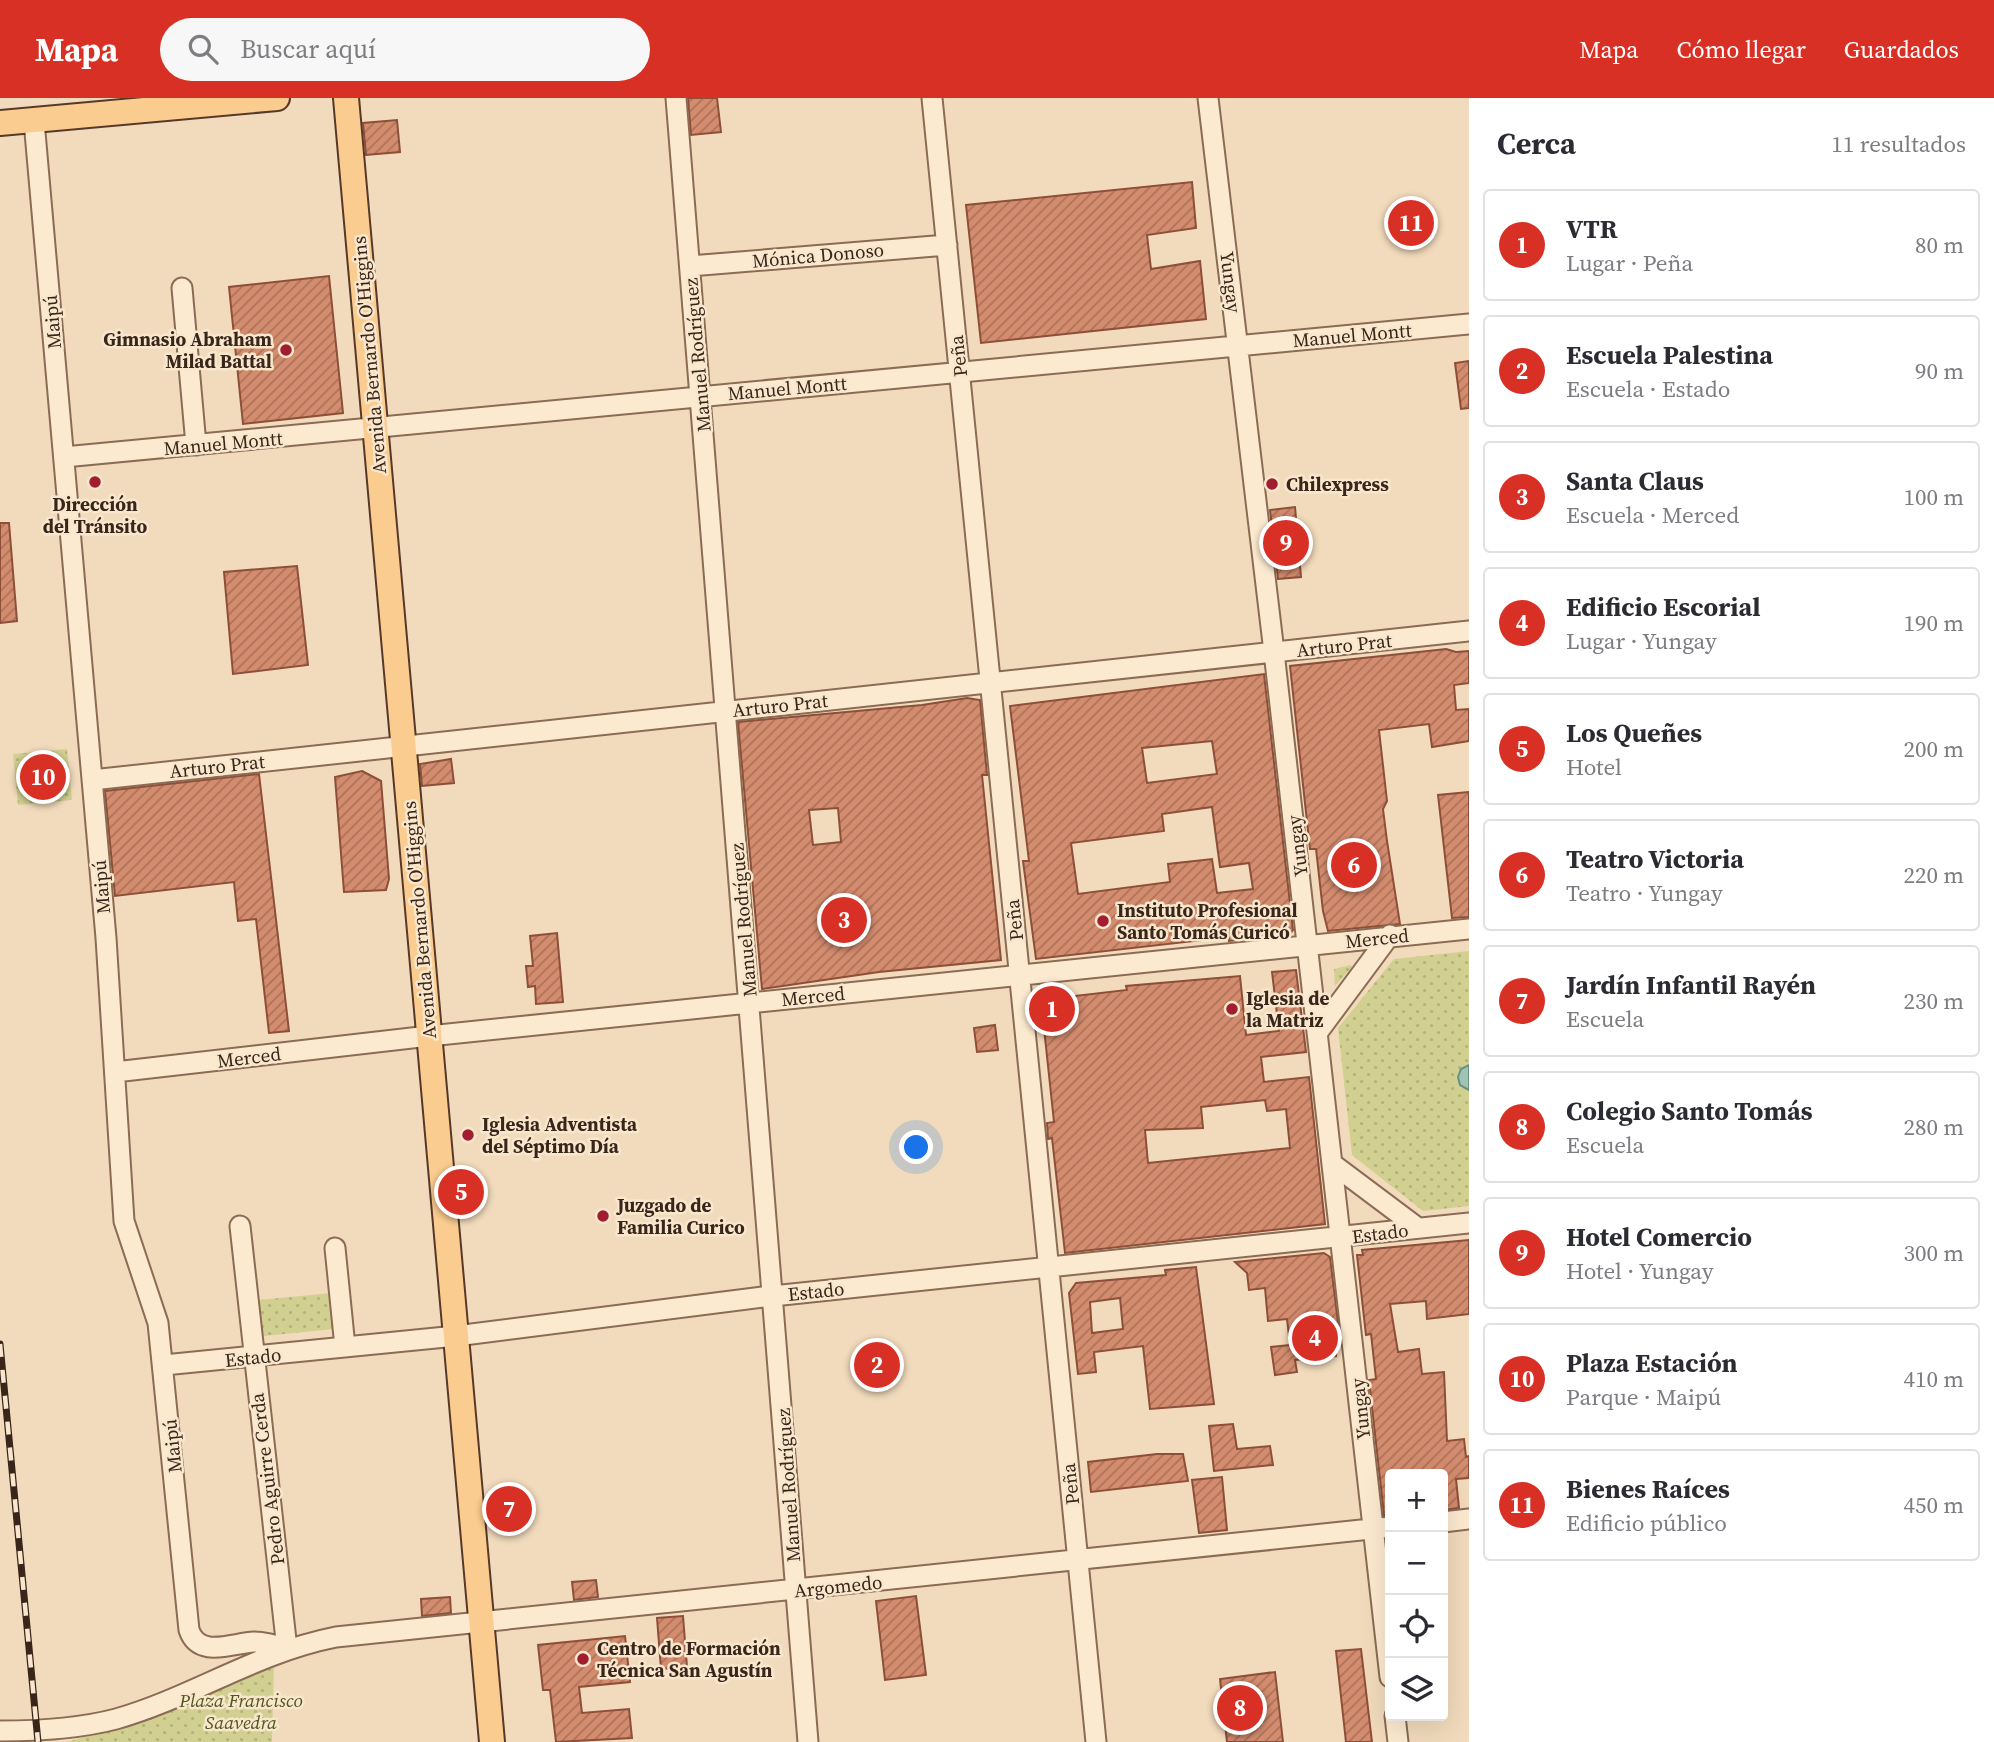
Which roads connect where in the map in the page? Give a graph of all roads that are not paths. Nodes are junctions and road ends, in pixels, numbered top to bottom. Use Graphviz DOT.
graph roads {
  1 [pos="277,98"];
  2 [pos="346,98"];
  3 [pos="676,98"];
  4 [pos="932,98"];
  5 [pos="1208,98"];
  6 [pos="127,105"];
  7 [pos="34,121"];
  8 [pos="0,123"];
  9 [pos="947,245"];
  10 [pos="690,265"];
  11 [pos="182,288"];
  12 [pos="1469,324"];
  13 [pos="1239,346"];
  14 [pos="960,372"];
  15 [pos="701,397"];
  16 [pos="376,430"];
  17 [pos="196,445"];
  18 [pos="64,457"];
  19 [pos="1469,631"];
  20 [pos="1274,652"];
  21 [pos="990,683"];
  22 [pos="726,711"];
  23 [pos="403,746"];
  24 [pos="92,780"];
  25 [pos="1469,929"];
  26 [pos="1390,935"];
  27 [pos="1308,945"];
  28 [pos="1020,975"];
  29 [pos="750,1003"];
  30 [pos="1318,1032"];
  31 [pos="429,1036"];
  32 [pos="115,1072"];
  33 [pos="1334,1165"];
  34 [pos="1469,1223"];
  35 [pos="240,1226"];
  36 [pos="1418,1228"];
  37 [pos="1341,1237"];
  38 [pos="335,1248"];
  39 [pos="1049,1267"];
  40 [pos="773,1296"];
  41 [pos="456,1336"];
  42 [pos="345,1347"];
  43 [pos="252,1357"];
  44 [pos="164,1365"];
  45 [pos="1469,1519"];
  46 [pos="1448,1521"];
  47 [pos="1382,1528"];
  48 [pos="1078,1561"];
  49 [pos="796,1591"];
  50 [pos="481,1623"];
  51 [pos="199,1644"];
  52 [pos="287,1648"];
  53 [pos="1389,1658"];
  54 [pos="1396,1721"];
  55 [pos="0,1731"];
  56 [pos="492,1742"];
  57 [pos="808,1742"];
  58 [pos="1096,1742"];
  59 [pos="1398,1742"];
  1 -- 6 [label="main road"];
  2 -- 16 [label="main road, Avenida Bernardo O'Higgins"];
  3 -- 10 [label="street, Manuel Rodríguez"];
  4 -- 9 [label="street, Peña"];
  5 -- 13 [label="street, Yungay"];
  6 -- 7 [label="main road"];
  7 -- 8 [label="main road"];
  7 -- 18 [label="street, Maipú"];
  9 -- 10 [label="street, Mónica Donoso"];
  9 -- 14 [label="street, Peña"];
  10 -- 15 [label="street, Manuel Rodríguez"];
  11 -- 17 [label="street"];
  12 -- 13 [label="street, Manuel Montt"];
  13 -- 14 [label="street, Manuel Montt"];
  13 -- 20 [label="street, Yungay"];
  14 -- 15 [label="street, Manuel Montt"];
  14 -- 21 [label="street, Peña"];
  15 -- 16 [label="street, Manuel Montt"];
  15 -- 22 [label="street, Manuel Rodríguez"];
  16 -- 17 [label="street, Manuel Montt"];
  16 -- 23 [label="main road, Avenida Bernardo O'Higgins"];
  17 -- 18 [label="street, Manuel Montt"];
  18 -- 24 [label="street, Maipú"];
  19 -- 20 [label="street, Arturo Prat"];
  20 -- 21 [label="street, Arturo Prat"];
  20 -- 27 [label="street, Yungay"];
  21 -- 22 [label="street, Arturo Prat"];
  21 -- 28 [label="street, Peña"];
  22 -- 23 [label="street, Arturo Prat"];
  22 -- 29 [label="street, Manuel Rodríguez"];
  23 -- 24 [label="street, Arturo Prat"];
  23 -- 31 [label="main road, Avenida Bernardo O'Higgins"];
  24 -- 32 [label="street, Maipú"];
  25 -- 26 [label="street, Merced"];
  26 -- 27 [label="street, Merced"];
  26 -- 30 [label="street"];
  27 -- 28 [label="street, Merced"];
  27 -- 30 [label="street, Yungay"];
  28 -- 29 [label="street, Merced"];
  28 -- 39 [label="street, Peña"];
  29 -- 31 [label="street, Merced"];
  29 -- 40 [label="street, Manuel Rodríguez"];
  30 -- 33 [label="street, Yungay"];
  31 -- 32 [label="street, Merced"];
  31 -- 41 [label="main road, Avenida Bernardo O'Higgins"];
  32 -- 44 [label="street, Maipú"];
  33 -- 36 [label="street"];
  33 -- 37 [label="street, Yungay"];
  34 -- 36 [label="street, Estado"];
  35 -- 43 [label="street, Pedro Aguirre Cerda"];
  36 -- 37 [label="street, Estado"];
  37 -- 39 [label="street, Estado"];
  37 -- 47 [label="street, Yungay"];
  38 -- 42 [label="street"];
  39 -- 40 [label="street, Estado"];
  39 -- 48 [label="street, Peña"];
  40 -- 41 [label="street, Estado"];
  40 -- 49 [label="street, Manuel Rodríguez"];
  41 -- 42 [label="street, Estado"];
  41 -- 50 [label="main road, Avenida Bernardo O'Higgins"];
  42 -- 43 [label="street, Estado"];
  43 -- 44 [label="street, Estado"];
  43 -- 52 [label="street, Pedro Aguirre Cerda"];
  44 -- 51 [label="street, Maipú"];
  45 -- 46 [label="street"];
  47 -- 48 [label="street, Argomedo"];
  47 -- 53 [label="street, Yungay"];
  48 -- 49 [label="street, Argomedo"];
  48 -- 58 [label="street, Peña"];
  49 -- 50 [label="street, Argomedo"];
  49 -- 57 [label="street, Manuel Rodríguez"];
  50 -- 52 [label="street, Argomedo"];
  50 -- 56 [label="main road, Avenida Bernardo O'Higgins"];
  51 -- 52 [label="street, Argomedo"];
  52 -- 55 [label="street, Argomedo"];
  54 -- 59 [label="street"];
}
